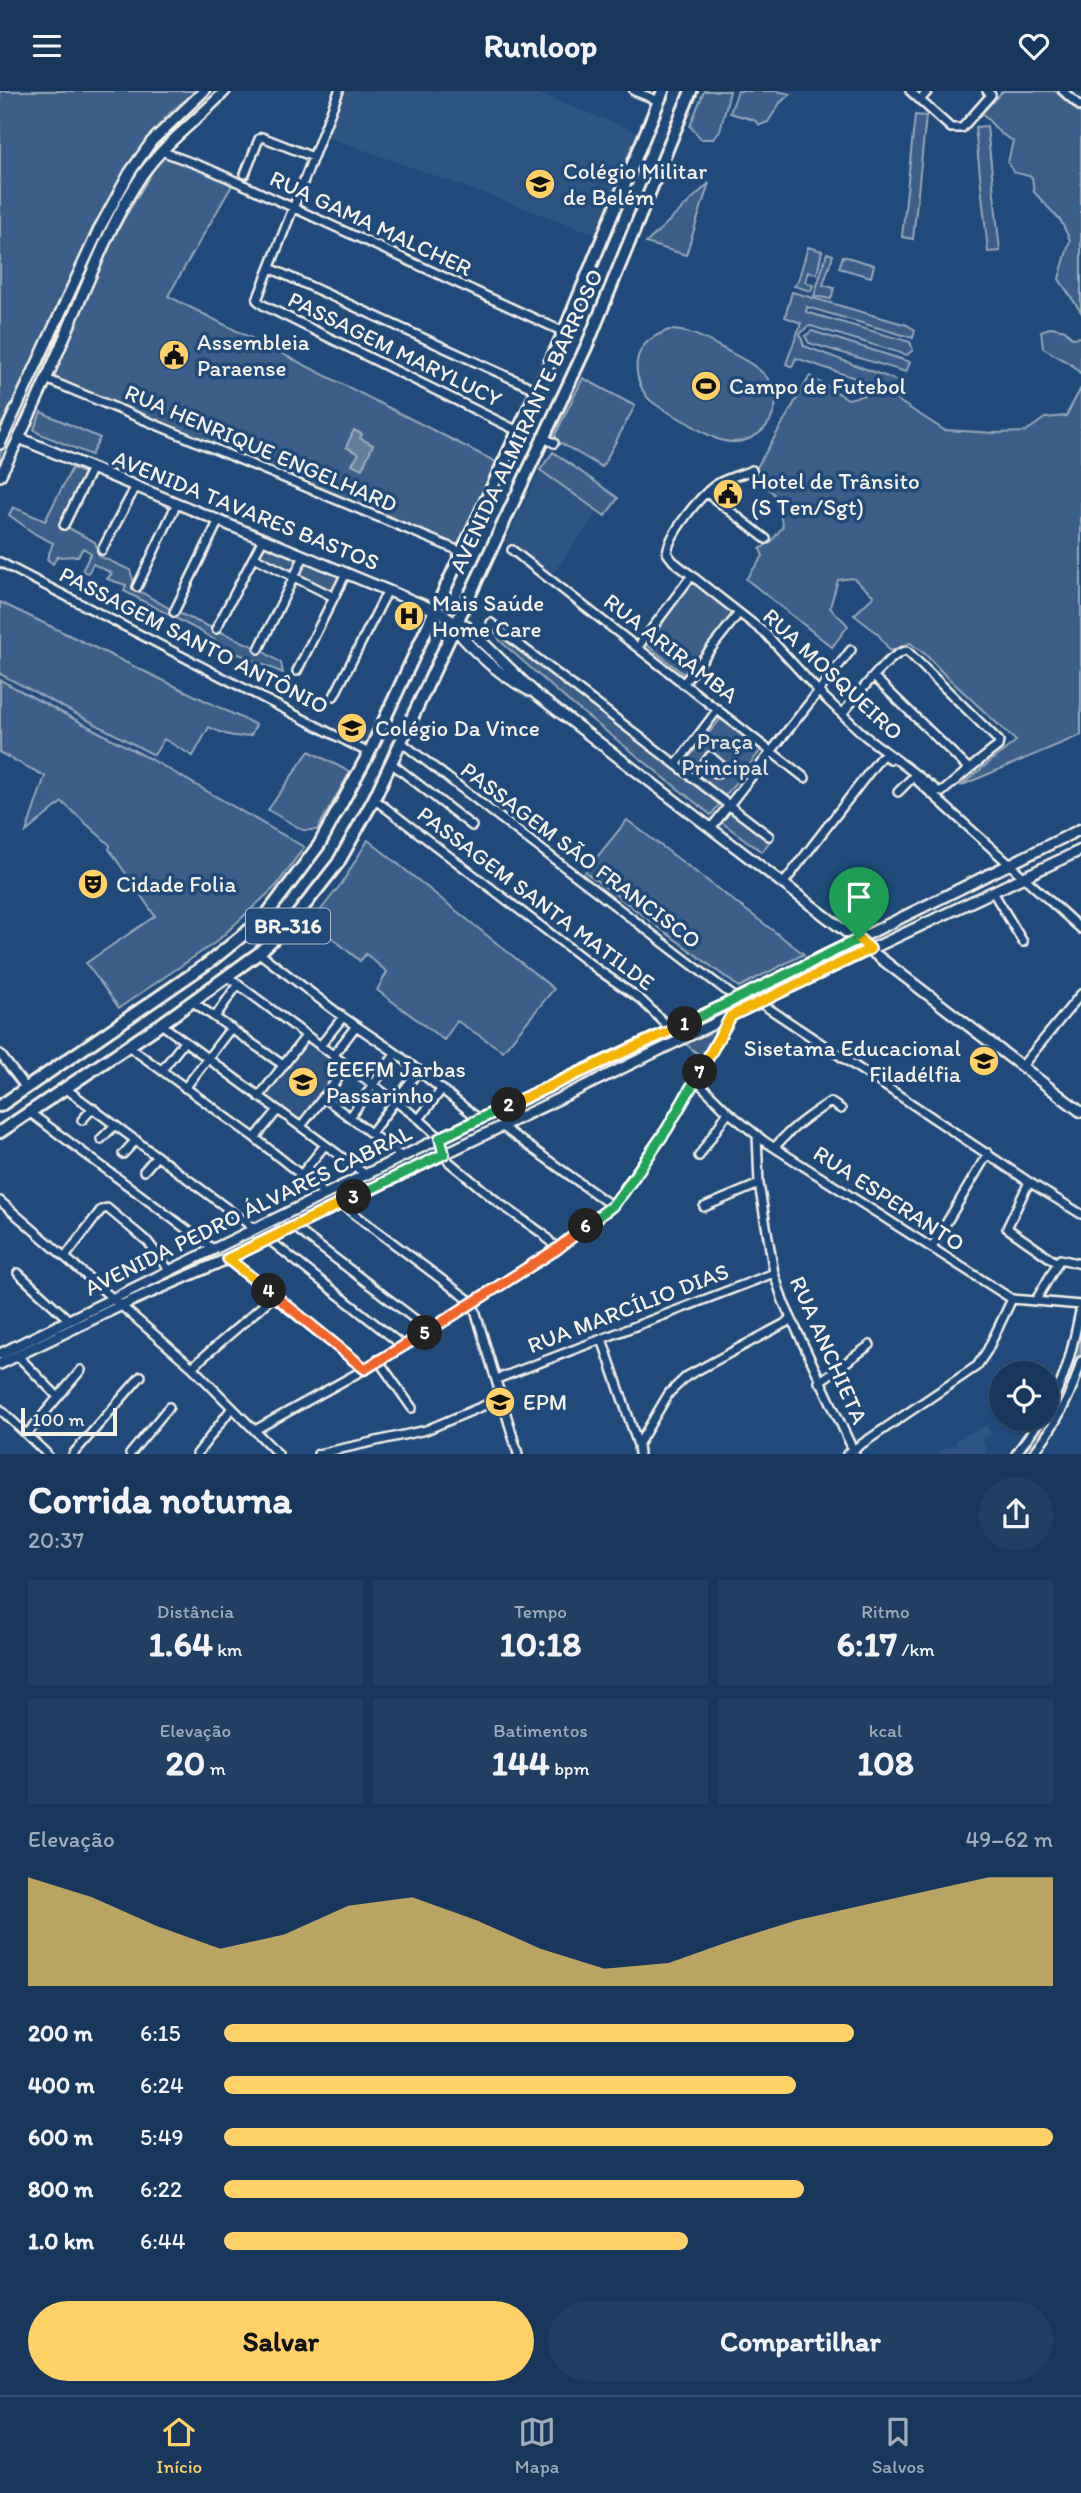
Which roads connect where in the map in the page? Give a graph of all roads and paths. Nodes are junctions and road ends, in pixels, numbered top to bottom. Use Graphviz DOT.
graph roads {
  1 [pos="204,91"];
  2 [pos="225,91"];
  3 [pos="338,91"];
  4 [pos="634,91"];
  5 [pos="691,91"];
  6 [pos="910,91"];
  7 [pos="928,91"];
  8 [pos="986,91"];
  9 [pos="1063,91"];
  10 [pos="661,96"];
  11 [pos="920,100"];
  12 [pos="1081,107"];
  13 [pos="161,151"];
  14 [pos="313,157"];
  15 [pos="245,174"];
  16 [pos="293,210"];
  17 [pos="270,268"];
  18 [pos="564,332"];
  19 [pos="46,379"];
  20 [pos="537,390"];
  21 [pos="518,431"];
  22 [pos="542,437"];
  23 [pos="19,438"];
  24 [pos="554,443"];
  25 [pos="0,444"];
  26 [pos="92,468"];
  27 [pos="752,470"];
  28 [pos="0,476"];
  29 [pos="136,486"];
  30 [pos="707,493"];
  31 [pos="177,503"];
  32 [pos="219,520"];
  33 [pos="64,526"];
  34 [pos="263,539"];
  35 [pos="766,539"];
  36 [pos="102,549"];
  37 [pos="512,549"];
  38 [pos="462,552"];
  39 [pos="304,556"];
  40 [pos="254,557"];
  41 [pos="0,562"];
  42 [pos="346,573"];
  43 [pos="692,575"];
  44 [pos="294,576"];
  45 [pos="137,587"];
  46 [pos="388,590"];
  47 [pos="334,597"];
  48 [pos="435,610"];
  49 [pos="174,612"];
  50 [pos="739,613"];
  51 [pos="491,623"];
  52 [pos="455,624"];
  53 [pos="216,629"];
  54 [pos="638,647"];
  55 [pos="259,649"];
  56 [pos="851,650"];
  57 [pos="297,671"];
  58 [pos="874,677"];
  59 [pos="683,684"];
  60 [pos="820,693"];
  61 [pos="334,696"];
  62 [pos="718,709"];
  63 [pos="842,715"];
  64 [pos="401,742"];
  65 [pos="771,751"];
  66 [pos="369,753"];
  67 [pos="391,763"];
  68 [pos="676,765"];
  69 [pos="969,769"];
  70 [pos="913,777"];
  71 [pos="805,778"];
  72 [pos="898,792"];
  73 [pos="374,799"];
  74 [pos="729,805"];
  75 [pos="472,826"];
  76 [pos="711,828"];
  77 [pos="1081,829"];
  78 [pos="769,836"];
  79 [pos="1081,850"];
  80 [pos="1010,866"];
  81 [pos="1024,878"];
  82 [pos="783,884"];
  83 [pos="993,892"];
  84 [pos="1081,929"];
  85 [pos="859,939"];
  86 [pos="1023,942"];
  87 [pos="870,949"];
  88 [pos="259,953"];
  89 [pos="233,981"];
  90 [pos="1081,994"];
  91 [pos="737,999"];
  92 [pos="193,1002"];
  93 [pos="759,1002"];
  94 [pos="731,1016"];
  95 [pos="215,1017"];
  96 [pos="343,1017"];
  97 [pos="161,1024"];
  98 [pos="356,1026"];
  99 [pos="231,1028"];
  100 [pos="672,1030"];
  101 [pos="306,1036"];
  102 [pos="184,1041"];
  103 [pos="128,1045"];
  104 [pos="320,1046"];
  105 [pos="396,1052"];
  106 [pos="0,1054"];
  107 [pos="333,1056"];
  108 [pos="208,1058"];
  109 [pos="283,1065"];
  110 [pos="1022,1066"];
  111 [pos="346,1067"];
  112 [pos="162,1070"];
  113 [pos="419,1070"];
  114 [pos="696,1080"];
  115 [pos="373,1086"];
  116 [pos="26,1088"];
  117 [pos="65,1088"];
  118 [pos="185,1088"];
  119 [pos="442,1089"];
  120 [pos="260,1097"];
  121 [pos="323,1097"];
  122 [pos="395,1102"];
  123 [pos="0,1106"];
  124 [pos="93,1108"];
  125 [pos="841,1109"];
  126 [pos="278,1110"];
  127 [pos="29,1112"];
  128 [pos="728,1112"];
  129 [pos="1081,1112"];
  130 [pos="350,1117"];
  131 [pos="419,1119"];
  132 [pos="479,1119"];
  133 [pos="82,1120"];
  134 [pos="115,1125"];
  135 [pos="302,1126"];
  136 [pos="501,1126"];
  137 [pos="2,1131"];
  138 [pos="372,1133"];
  139 [pos="757,1135"];
  140 [pos="255,1138"];
  141 [pos="440,1138"];
  142 [pos="102,1139"];
  143 [pos="136,1140"];
  144 [pos="325,1145"];
  145 [pos="775,1147"];
  146 [pos="988,1153"];
  147 [pos="123,1154"];
  148 [pos="444,1154"];
  149 [pos="157,1156"];
  150 [pos="699,1156"];
  151 [pos="402,1157"];
  152 [pos="144,1171"];
  153 [pos="365,1174"];
  154 [pos="301,1175"];
  155 [pos="1029,1182"];
  156 [pos="759,1184"];
  157 [pos="325,1194"];
  158 [pos="0,1201"];
  159 [pos="341,1204"];
  160 [pos="612,1206"];
  161 [pos="704,1207"];
  162 [pos="1081,1214"];
  163 [pos="294,1227"];
  164 [pos="255,1229"];
  165 [pos="268,1239"];
  166 [pos="932,1247"];
  167 [pos="213,1249"];
  168 [pos="557,1249"];
  169 [pos="65,1257"];
  170 [pos="228,1259"];
  171 [pos="1056,1262"];
  172 [pos="1081,1264"];
  173 [pos="169,1270"];
  174 [pos="18,1273"];
  175 [pos="774,1273"];
  176 [pos="275,1295"];
  177 [pos="112,1297"];
  178 [pos="1012,1299"];
  179 [pos="1036,1300"];
  180 [pos="473,1303"];
  181 [pos="122,1305"];
  182 [pos="1081,1306"];
  183 [pos="68,1319"];
  184 [pos="792,1320"];
  185 [pos="429,1330"];
  186 [pos="602,1339"];
  187 [pos="870,1345"];
  188 [pos="402,1346"];
  189 [pos="18,1356"];
  190 [pos="1,1359"];
  191 [pos="378,1360"];
  192 [pos="1081,1361"];
  193 [pos="192,1367"];
  194 [pos="365,1369"];
  195 [pos="80,1370"];
  196 [pos="141,1376"];
  197 [pos="497,1379"];
  198 [pos="819,1382"];
  199 [pos="1059,1387"];
  200 [pos="58,1397"];
  201 [pos="502,1398"];
  202 [pos="169,1407"];
  203 [pos="412,1408"];
  204 [pos="0,1409"];
  205 [pos="231,1409"];
  206 [pos="255,1430"];
  207 [pos="1032,1431"];
  208 [pos="27,1434"];
  209 [pos="639,1449"];
  210 [pos="852,1452"];
  211 [pos="47,1454"];
  212 [pos="73,1454"];
  213 [pos="130,1454"];
  214 [pos="197,1454"];
  215 [pos="278,1454"];
  216 [pos="318,1454"];
  217 [pos="518,1454"];
  218 [pos="1016,1454"];
  219 [pos="1033,1454"];
  1 -- 25 [label="main road"];
  2 -- 13 [label="main road"];
  3 -- 14 [label="street"];
  4 -- 10 [label="street"];
  5 -- 22 [label="highway, AVENIDA ALMIRANTE BARROSO"];
  6 -- 11 [label="street"];
  7 -- 11 [label="street"];
  8 -- 11 [label="street"];
  9 -- 12 [label="street"];
  10 -- 18 [label="highway, AVENIDA ALMIRANTE BARROSO"];
  13 -- 16 [label="street, RUA GAMA MALCHER"];
  13 -- 19 [label="main road"];
  14 -- 15 [label="street"];
  14 -- 16 [label="street"];
  16 -- 17 [label="street"];
  16 -- 18 [label="street, RUA GAMA MALCHER"];
  17 -- 20 [label="street"];
  17 -- 21 [label="street, PASSAGEM MARYLUCY"];
  18 -- 20 [label="highway, AVENIDA ALMIRANTE BARROSO / BR-316"];
  19 -- 23 [label="main road"];
  19 -- 38 [label="street, RUA HENRIQUE ENGELHARD"];
  20 -- 21 [label="highway, AVENIDA ALMIRANTE BARROSO / BR-316"];
  21 -- 38 [label="highway, AVENIDA ALMIRANTE BARROSO / BR-316"];
  22 -- 24 [label="street"];
  22 -- 52 [label="highway, AVENIDA ALMIRANTE BARROSO / BR-316"];
  23 -- 26 [label="main road, AVENIDA TAVARES BASTOS"];
  23 -- 28 [label="main road"];
  26 -- 29 [label="main road, AVENIDA TAVARES BASTOS"];
  26 -- 33 [label="street"];
  27 -- 30 [label="street, RUA MOSQUEIRO"];
  29 -- 31 [label="main road, AVENIDA TAVARES BASTOS"];
  29 -- 36 [label="street"];
  30 -- 35 [label="street"];
  30 -- 43 [label="street, RUA MOSQUEIRO"];
  31 -- 32 [label="main road, AVENIDA TAVARES BASTOS"];
  31 -- 45 [label="street"];
  32 -- 34 [label="main road, AVENIDA TAVARES BASTOS"];
  32 -- 49 [label="street"];
  34 -- 39 [label="main road, AVENIDA TAVARES BASTOS"];
  34 -- 40 [label="street"];
  37 -- 54 [label="street, RUA ARIRAMBA"];
  38 -- 48 [label="highway, AVENIDA ALMIRANTE BARROSO / BR-316"];
  39 -- 42 [label="main road, AVENIDA TAVARES BASTOS"];
  39 -- 44 [label="street"];
  40 -- 44 [label="street"];
  40 -- 53 [label="street"];
  41 -- 66 [label="street, PASSAGEM SANTO ANTÔNIO"];
  42 -- 46 [label="main road, AVENIDA TAVARES BASTOS"];
  42 -- 47 [label="street"];
  43 -- 50 [label="street, RUA MOSQUEIRO"];
  43 -- 54 [label="street"];
  44 -- 47 [label="street"];
  44 -- 55 [label="street"];
  46 -- 48 [label="main road, AVENIDA TAVARES BASTOS"];
  46 -- 61 [label="street"];
  47 -- 57 [label="street"];
  48 -- 52 [label="main road, AVENIDA TAVARES BASTOS"];
  48 -- 66 [label="highway, AVENIDA ALMIRANTE BARROSO / BR-316"];
  50 -- 59 [label="street"];
  50 -- 60 [label="street, RUA MOSQUEIRO"];
  51 -- 68 [label="street"];
  52 -- 64 [label="highway, AVENIDA ALMIRANTE BARROSO / BR-316"];
  52 -- 76 [label="main road, AVENIDA TAVARES BASTOS"];
  54 -- 59 [label="street, RUA ARIRAMBA"];
  56 -- 60 [label="street"];
  58 -- 63 [label="street"];
  58 -- 69 [label="street, RUA MOSQUEIRO"];
  58 -- 69 [label="street"];
  59 -- 62 [label="street, RUA ARIRAMBA"];
  60 -- 63 [label="street, RUA MOSQUEIRO"];
  60 -- 65 [label="street"];
  62 -- 65 [label="street, RUA ARIRAMBA"];
  62 -- 68 [label="street"];
  63 -- 69 [label="street, RUA MOSQUEIRO"];
  64 -- 67 [label="highway, AVENIDA ALMIRANTE BARROSO / BR-316"];
  64 -- 91 [label="street, PASSAGEM SÃO FRANCISCO"];
  65 -- 71 [label="street, RUA ARIRAMBA"];
  65 -- 74 [label="street"];
  66 -- 116 [label="highway, AVENIDA ALMIRANTE BARROSO / BR-316"];
  67 -- 73 [label="highway, AVENIDA ALMIRANTE BARROSO / BR-316"];
  67 -- 75 [label="street"];
  68 -- 74 [label="street"];
  70 -- 72 [label="street"];
  70 -- 80 [label="street"];
  70 -- 82 [label="street"];
  73 -- 88 [label="highway, AVENIDA ALMIRANTE BARROSO / BR-316"];
  73 -- 100 [label="street, PASSAGEM SANTA MATILDE"];
  74 -- 76 [label="street"];
  74 -- 78 [label="street"];
  76 -- 82 [label="main road, AVENIDA TAVARES BASTOS"];
  77 -- 80 [label="main road, AVENIDA PEDRO ÁLVARES CABRAL"];
  79 -- 81 [label="main road, AVENIDA PEDRO ÁLVARES CABRAL"];
  80 -- 81 [label="street"];
  80 -- 85 [label="main road, AVENIDA PEDRO ÁLVARES CABRAL"];
  81 -- 83 [label="main road, AVENIDA PEDRO ÁLVARES CABRAL"];
  81 -- 84 [label="street"];
  82 -- 85 [label="main road, AVENIDA TAVARES BASTOS"];
  83 -- 86 [label="street"];
  83 -- 87 [label="main road, AVENIDA PEDRO ÁLVARES CABRAL"];
  85 -- 87 [label="main road, AVENIDA TAVARES BASTOS"];
  85 -- 91 [label="main road, AVENIDA PEDRO ÁLVARES CABRAL"];
  87 -- 93 [label="main road, AVENIDA PEDRO ÁLVARES CABRAL"];
  87 -- 110 [label="main road, AVENIDA TAVARES BASTOS"];
  88 -- 89 [label="highway, AVENIDA ALMIRANTE BARROSO / BR-316"];
  88 -- 96 [label="street"];
  89 -- 92 [label="highway, AVENIDA ALMIRANTE BARROSO / BR-316"];
  89 -- 95 [label="street"];
  89 -- 101 [label="street"];
  90 -- 110 [label="street"];
  91 -- 100 [label="main road, AVENIDA PEDRO ÁLVARES CABRAL"];
  92 -- 95 [label="street"];
  92 -- 97 [label="highway, AVENIDA ALMIRANTE BARROSO / BR-316"];
  93 -- 94 [label="main road, AVENIDA PEDRO ÁLVARES CABRAL"];
  93 -- 146 [label="street"];
  94 -- 114 [label="street"];
  94 -- 136 [label="main road, AVENIDA PEDRO ÁLVARES CABRAL"];
  95 -- 99 [label="street"];
  96 -- 98 [label="street"];
  96 -- 104 [label="street"];
  97 -- 102 [label="street"];
  97 -- 103 [label="highway, AVENIDA ALMIRANTE BARROSO / BR-316"];
  98 -- 105 [label="street"];
  98 -- 107 [label="street"];
  99 -- 108 [label="street"];
  99 -- 109 [label="street"];
  100 -- 132 [label="main road, AVENIDA PEDRO ÁLVARES CABRAL"];
  101 -- 104 [label="street"];
  101 -- 109 [label="street"];
  102 -- 108 [label="street"];
  102 -- 112 [label="street"];
  103 -- 112 [label="street"];
  103 -- 117 [label="highway, AVENIDA ALMIRANTE BARROSO / BR-316"];
  104 -- 107 [label="street"];
  105 -- 113 [label="street"];
  105 -- 115 [label="street"];
  106 -- 116 [label="street"];
  107 -- 111 [label="street"];
  108 -- 118 [label="street"];
  108 -- 120 [label="street"];
  109 -- 120 [label="street"];
  110 -- 129 [label="main road, AVENIDA TAVARES BASTOS"];
  111 -- 115 [label="street"];
  111 -- 121 [label="street"];
  112 -- 118 [label="street"];
  113 -- 119 [label="street"];
  113 -- 122 [label="street"];
  114 -- 128 [label="street, RUA ESPERANTO"];
  114 -- 160 [label="street"];
  115 -- 122 [label="street"];
  115 -- 130 [label="street"];
  116 -- 123 [label="highway, AVENIDA ALMIRANTE BARROSO / BR-316"];
  117 -- 124 [label="street"];
  117 -- 127 [label="highway, AVENIDA ALMIRANTE BARROSO / BR-316"];
  118 -- 140 [label="street"];
  119 -- 131 [label="street"];
  119 -- 132 [label="street"];
  120 -- 126 [label="street"];
  121 -- 130 [label="street"];
  121 -- 135 [label="street"];
  122 -- 131 [label="street"];
  122 -- 138 [label="street"];
  124 -- 133 [label="street"];
  124 -- 134 [label="street"];
  125 -- 145 [label="street"];
  126 -- 135 [label="street"];
  126 -- 140 [label="street"];
  127 -- 137 [label="highway, AVENIDA ALMIRANTE BARROSO / BR-316"];
  127 -- 167 [label="street"];
  128 -- 139 [label="street, RUA ESPERANTO"];
  128 -- 150 [label="street"];
  130 -- 138 [label="street"];
  131 -- 141 [label="street"];
  132 -- 141 [label="main road, AVENIDA PEDRO ÁLVARES CABRAL"];
  134 -- 142 [label="street"];
  134 -- 143 [label="street"];
  135 -- 144 [label="street"];
  136 -- 148 [label="main road, AVENIDA PEDRO ÁLVARES CABRAL"];
  136 -- 160 [label="street"];
  138 -- 151 [label="street"];
  139 -- 145 [label="street, RUA ESPERANTO"];
  139 -- 156 [label="street, RUA ANCHIETA"];
  140 -- 154 [label="street"];
  141 -- 148 [label="street"];
  141 -- 151 [label="main road, AVENIDA PEDRO ÁLVARES CABRAL"];
  143 -- 147 [label="street"];
  143 -- 149 [label="street"];
  144 -- 153 [label="street"];
  144 -- 154 [label="street"];
  145 -- 166 [label="street, RUA ESPERANTO"];
  146 -- 155 [label="street"];
  146 -- 166 [label="street"];
  148 -- 159 [label="main road, AVENIDA PEDRO ÁLVARES CABRAL"];
  148 -- 168 [label="street"];
  149 -- 152 [label="street"];
  149 -- 164 [label="street"];
  151 -- 153 [label="main road, AVENIDA PEDRO ÁLVARES CABRAL"];
  153 -- 157 [label="main road, AVENIDA PEDRO ÁLVARES CABRAL"];
  154 -- 157 [label="street"];
  155 -- 162 [label="street"];
  155 -- 171 [label="street"];
  156 -- 161 [label="street"];
  156 -- 175 [label="street, RUA ANCHIETA"];
  157 -- 164 [label="main road, AVENIDA PEDRO ÁLVARES CABRAL"];
  158 -- 169 [label="street"];
  159 -- 163 [label="main road, AVENIDA PEDRO ÁLVARES CABRAL"];
  159 -- 180 [label="street"];
  160 -- 168 [label="street"];
  163 -- 165 [label="main road, AVENIDA PEDRO ÁLVARES CABRAL"];
  163 -- 185 [label="street"];
  164 -- 167 [label="main road, AVENIDA PEDRO ÁLVARES CABRAL"];
  165 -- 170 [label="main road, AVENIDA PEDRO ÁLVARES CABRAL"];
  165 -- 188 [label="street"];
  166 -- 178 [label="street, RUA ESPERANTO"];
  167 -- 173 [label="main road, AVENIDA PEDRO ÁLVARES CABRAL"];
  168 -- 180 [label="street"];
  169 -- 173 [label="street"];
  169 -- 177 [label="street"];
  170 -- 176 [label="street"];
  170 -- 181 [label="main road, AVENIDA PEDRO ÁLVARES CABRAL"];
  171 -- 172 [label="street"];
  171 -- 179 [label="street"];
  173 -- 177 [label="main road, AVENIDA PEDRO ÁLVARES CABRAL"];
  174 -- 183 [label="street"];
  175 -- 184 [label="street, RUA ANCHIETA"];
  175 -- 186 [label="street, RUA MARCÍLIO DIAS"];
  176 -- 193 [label="street"];
  176 -- 194 [label="street"];
  177 -- 181 [label="street"];
  177 -- 183 [label="main road, AVENIDA PEDRO ÁLVARES CABRAL"];
  178 -- 179 [label="street"];
  178 -- 210 [label="street"];
  179 -- 182 [label="street"];
  180 -- 185 [label="street"];
  180 -- 197 [label="street"];
  181 -- 189 [label="main road, AVENIDA PEDRO ÁLVARES CABRAL"];
  181 -- 193 [label="street"];
  182 -- 199 [label="street"];
  183 -- 190 [label="main road, AVENIDA PEDRO ÁLVARES CABRAL"];
  184 -- 198 [label="street, RUA ANCHIETA"];
  184 -- 209 [label="street"];
  185 -- 188 [label="street"];
  186 -- 197 [label="street, RUA MARCÍLIO DIAS"];
  186 -- 209 [label="street"];
  187 -- 198 [label="street"];
  188 -- 191 [label="street"];
  189 -- 190 [label="main road, AVENIDA PEDRO ÁLVARES CABRAL"];
  189 -- 200 [label="street"];
  191 -- 194 [label="street"];
  191 -- 203 [label="street"];
  192 -- 219 [label="street"];
  193 -- 205 [label="street"];
  194 -- 206 [label="street"];
  195 -- 200 [label="street"];
  196 -- 212 [label="street"];
  197 -- 201 [label="street"];
  198 -- 210 [label="street, RUA ANCHIETA"];
  200 -- 208 [label="street"];
  201 -- 216 [label="street"];
  201 -- 217 [label="street"];
  202 -- 213 [label="street"];
  204 -- 208 [label="street"];
  205 -- 206 [label="street"];
  205 -- 214 [label="street"];
  206 -- 215 [label="street"];
  207 -- 218 [label="street"];
  208 -- 211 [label="street"];
}
